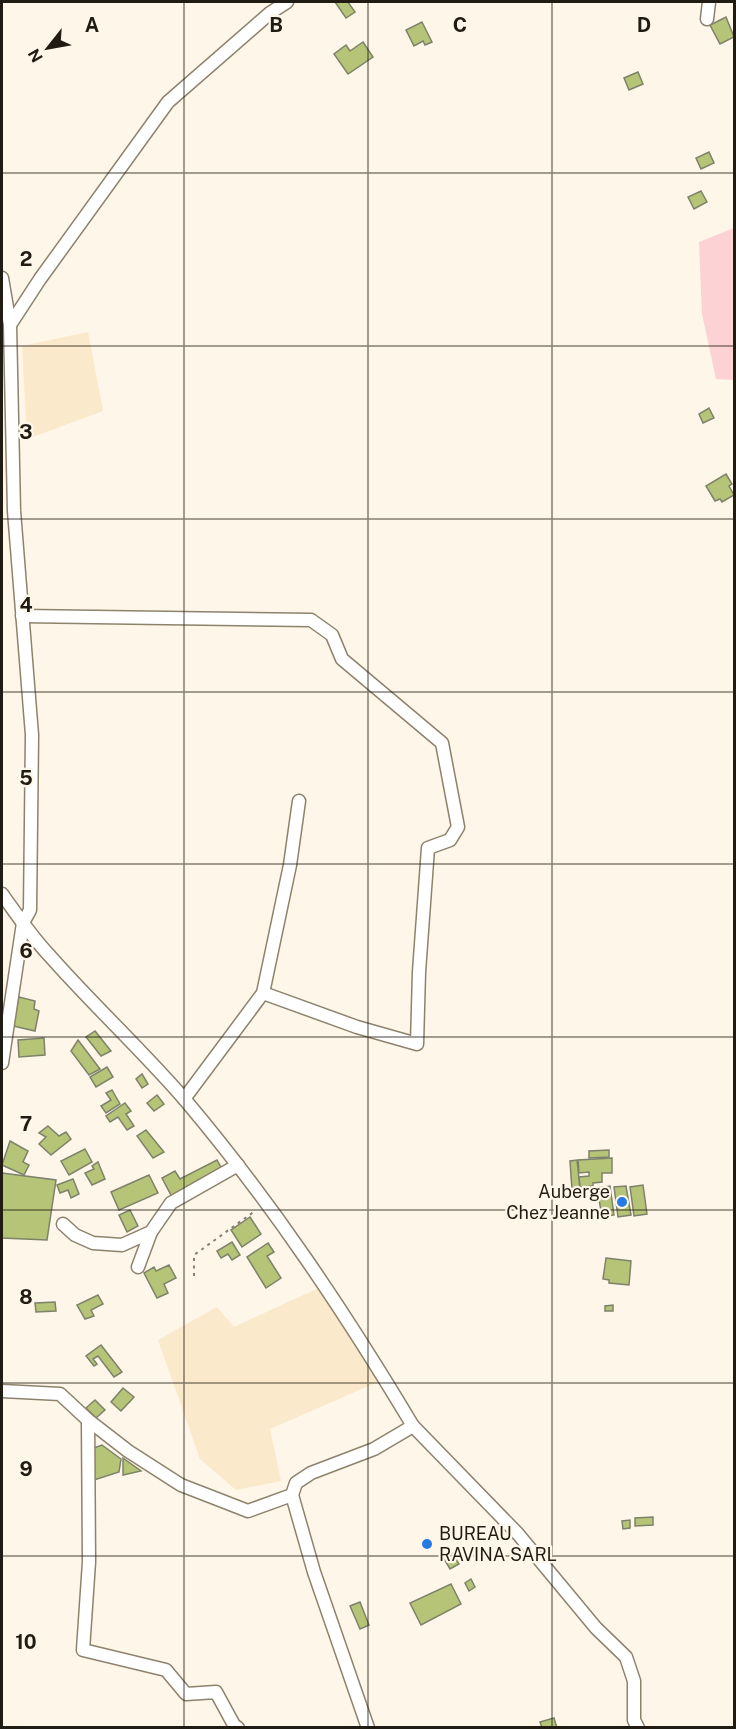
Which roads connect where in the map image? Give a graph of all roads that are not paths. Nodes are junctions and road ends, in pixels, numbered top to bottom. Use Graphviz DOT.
graph roads {
  1 [pos="286,2"];
  2 [pos="709,2"];
  3 [pos="707,19"];
  4 [pos="2,278"];
  5 [pos="10,326"];
  6 [pos="22,616"];
  7 [pos="299,801"];
  8 [pos="2,894"];
  9 [pos="23,923"];
  10 [pos="263,993"];
  11 [pos="2,1063"];
  12 [pos="184,1100"];
  13 [pos="238,1165"];
  14 [pos="63,1224"];
  15 [pos="152,1232"];
  16 [pos="138,1267"];
  17 [pos="2,1391"];
  18 [pos="88,1420"];
  19 [pos="413,1426"];
  20 [pos="292,1495"];
  21 [pos="238,1728"];
  22 [pos="368,1728"];
  23 [pos="638,1728"];
  1 -- 5 [label="street"];
  2 -- 3 [label="street"];
  4 -- 5 [label="street"];
  5 -- 6 [label="street"];
  6 -- 9 [label="street"];
  6 -- 10 [label="street"];
  7 -- 10 [label="street"];
  8 -- 9 [label="street"];
  9 -- 11 [label="street"];
  9 -- 12 [label="street"];
  10 -- 12 [label="street"];
  12 -- 13 [label="street"];
  13 -- 15 [label="street"];
  13 -- 19 [label="street"];
  14 -- 15 [label="street"];
  15 -- 16 [label="street"];
  17 -- 18 [label="street"];
  18 -- 20 [label="street"];
  18 -- 21 [label="street"];
  19 -- 20 [label="street"];
  19 -- 23 [label="street"];
  20 -- 22 [label="street"];
}
